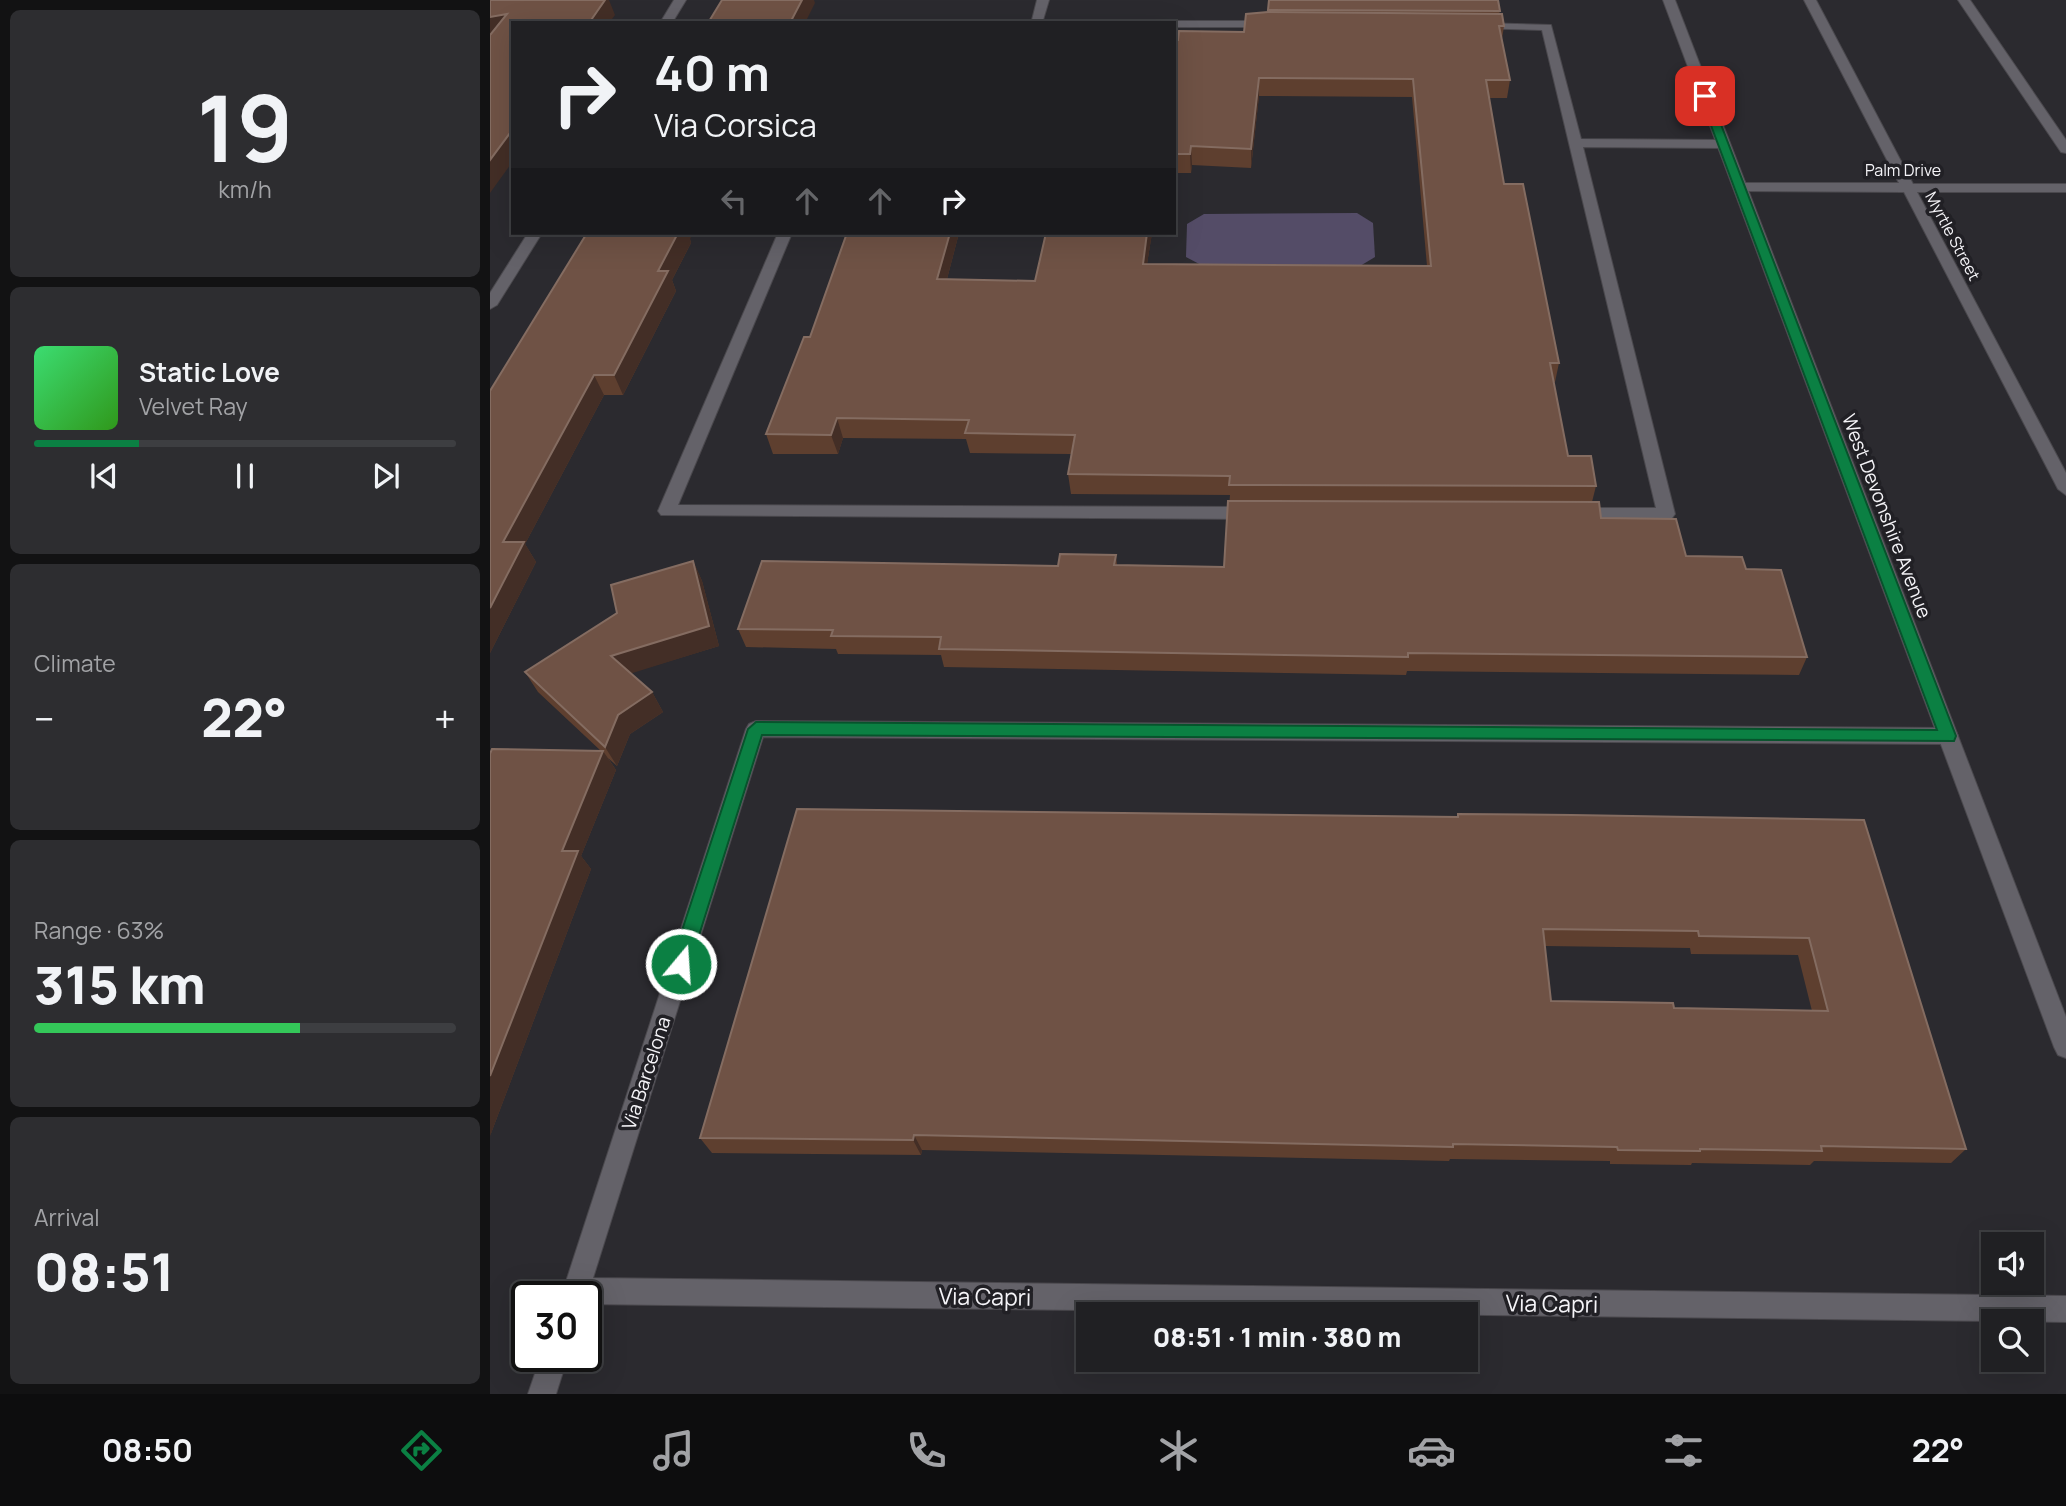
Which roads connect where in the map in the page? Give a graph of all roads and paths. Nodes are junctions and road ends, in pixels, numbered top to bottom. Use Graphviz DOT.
graph roads {
  1 [pos="680,0"];
  2 [pos="1043,0"];
  3 [pos="1669,0"];
  4 [pos="1810,0"];
  5 [pos="1964,0"];
  6 [pos="667,21"];
  7 [pos="1037,21"];
  8 [pos="1176,24"];
  9 [pos="1283,24"];
  10 [pos="1464,26"];
  11 [pos="1575,143"];
  12 [pos="1724,144"];
  13 [pos="2066,149"];
  14 [pos="1740,187"];
  15 [pos="1908,188"];
  16 [pos="2066,188"];
  17 [pos="534,235"];
  18 [pos="784,235"];
  19 [pos="490,305"];
  20 [pos="2066,489"];
  21 [pos="1269,513"];
  22 [pos="1558,513"];
  23 [pos="1948,736"];
  24 [pos="2066,1047"];
  25 [pos="579,1281"];
  26 [pos="602,1294"];
  27 [pos="2066,1309"];
  28 [pos="550,1372"];
  29 [pos="542,1394"];
  1 -- 6 [label="street"];
  2 -- 7 [label="street"];
  3 -- 12 [label="street, West Devonshire Avenue"];
  4 -- 15 [label="street, Myrtle Street"];
  5 -- 13 [label="street"];
  8 -- 9 [label="street"];
  10 -- 11 [label="street"];
  11 -- 12 [label="street"];
  11 -- 22 [label="street"];
  12 -- 14 [label="street, West Devonshire Avenue"];
  14 -- 15 [label="street, Palm Drive"];
  14 -- 23 [label="street, West Devonshire Avenue"];
  15 -- 16 [label="street, Palm Drive"];
  15 -- 20 [label="street, Myrtle Street"];
  17 -- 19 [label="street"];
  18 -- 21 [label="street"];
  23 -- 24 [label="street, West Devonshire Avenue"];
  23 -- 25 [label="street, Via Barcelona"];
  26 -- 27 [label="street, Via Capri"];
  28 -- 29 [label="street"];
}
